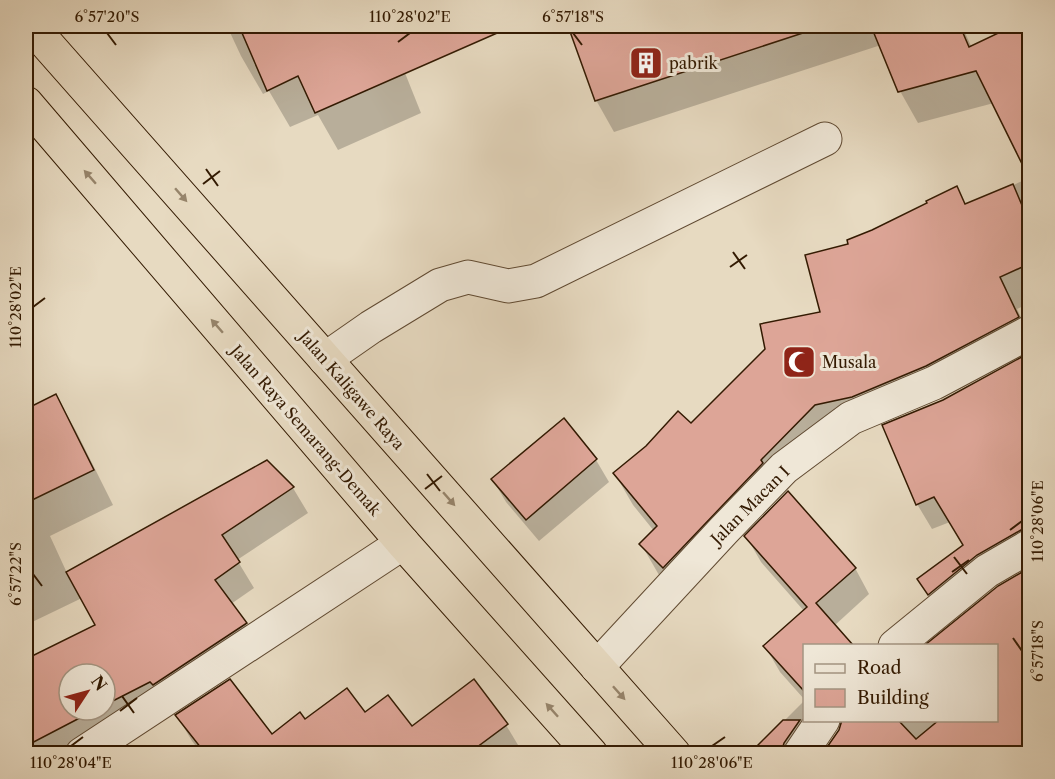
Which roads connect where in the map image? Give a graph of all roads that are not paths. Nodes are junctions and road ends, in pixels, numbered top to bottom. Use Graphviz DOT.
graph roads {
  1 [pos="31,26"];
  2 [pos="58,26"];
  3 [pos="26,103"];
  4 [pos="825,139"];
  5 [pos="149,158"];
  6 [pos="1029,332"];
  7 [pos="348,343"];
  8 [pos="403,543"];
  9 [pos="1029,546"];
  10 [pos="896,644"];
  11 [pos="597,667"];
  12 [pos="822,722"];
  13 [pos="82,753"];
  14 [pos="591,753"];
  15 [pos="674,753"];
  16 [pos="800,753"];
  1 -- 5 [label="highway, Jalan Kaligawe Raya"];
  2 -- 5 [label="highway"];
  8 -- 3 [label="highway, Jalan Raya Semarang-Demak, one-way"];
  4 -- 7 [label="street"];
  5 -- 7 [label="highway, Jalan Kaligawe Raya, one-way"];
  6 -- 11 [label="street, Jalan Macan I"];
  7 -- 11 [label="highway, Jalan Kaligawe Raya, one-way"];
  8 -- 13 [label="street"];
  14 -- 8 [label="highway, Jalan Raya Semarang-Demak, one-way"];
  9 -- 10 [label="street"];
  11 -- 15 [label="highway, Jalan Kaligawe Raya, one-way"];
  12 -- 16 [label="street"];
}
